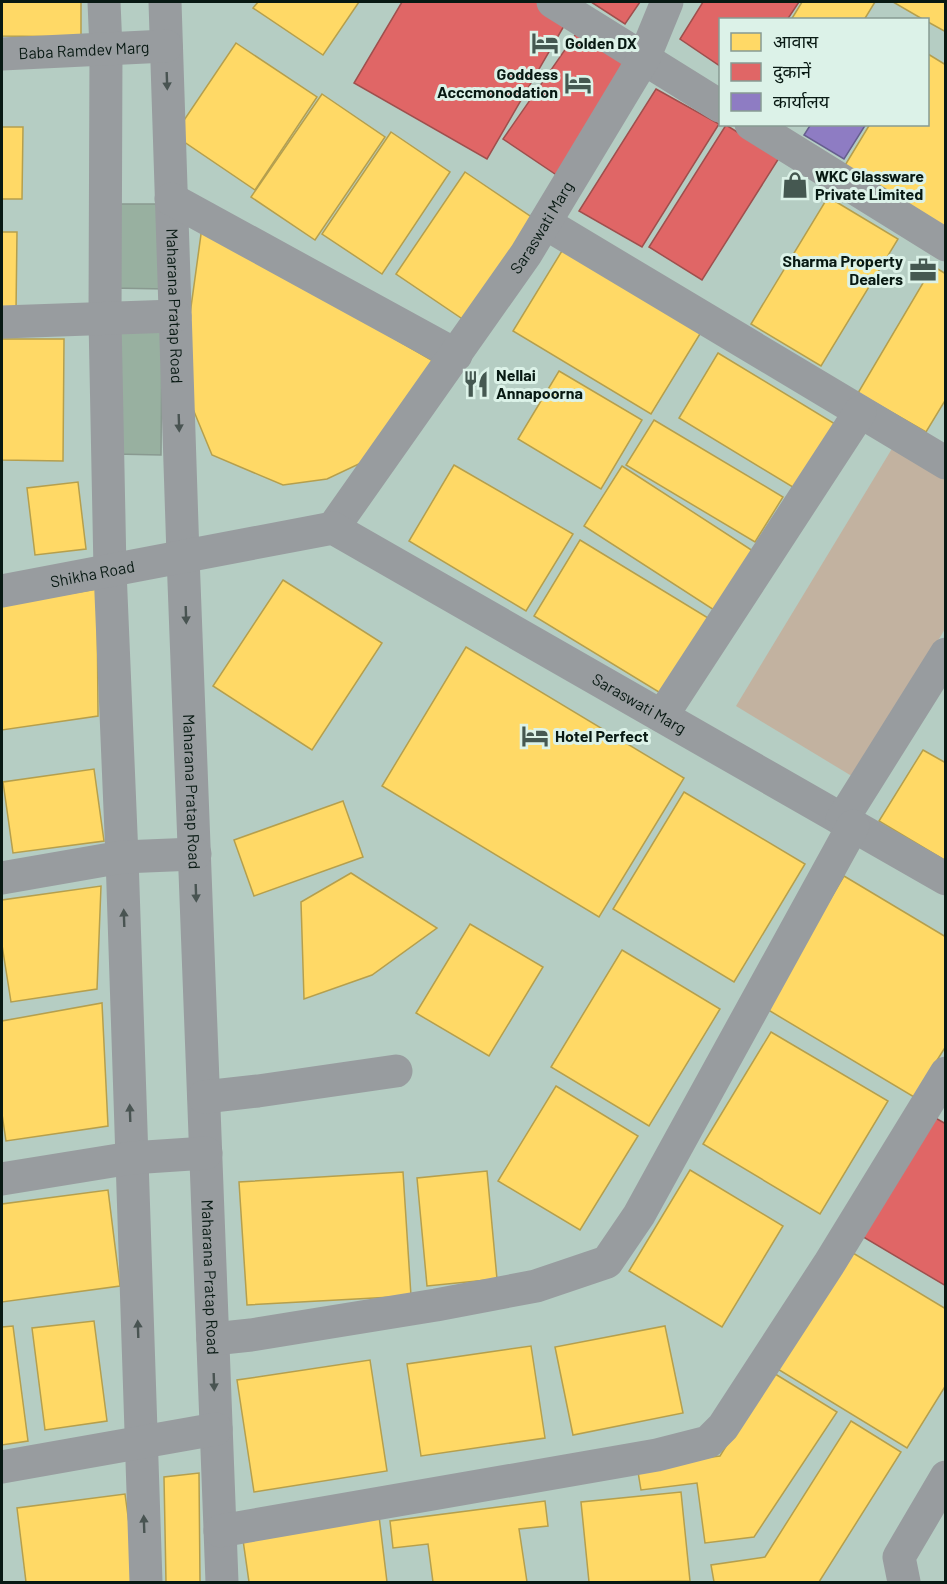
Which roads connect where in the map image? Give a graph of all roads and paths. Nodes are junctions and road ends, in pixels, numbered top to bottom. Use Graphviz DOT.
graph roads {
  1 [pos="104,2"];
  2 [pos="165,2"];
  3 [pos="553,2"];
  4 [pos="667,2"];
  5 [pos="166,46"];
  6 [pos="106,49"];
  7 [pos="2,54"];
  8 [pos="644,58"];
  9 [pos="719,105"];
  10 [pos="754,126"];
  11 [pos="171,199"];
  12 [pos="545,223"];
  13 [pos="945,245"];
  14 [pos="175,316"];
  15 [pos="105,319"];
  16 [pos="2,322"];
  17 [pos="456,354"];
  18 [pos="860,412"];
  19 [pos="945,463"];
  20 [pos="333,528"];
  21 [pos="183,556"];
  22 [pos="110,570"];
  23 [pos="2,591"];
  24 [pos="945,654"];
  25 [pos="662,716"];
  26 [pos="848,823"];
  27 [pos="195,854"];
  28 [pos="122,857"];
  29 [pos="2,878"];
  30 [pos="945,879"];
  31 [pos="396,1071"];
  32 [pos="945,1073"];
  33 [pos="204,1097"];
  34 [pos="206,1153"];
  35 [pos="131,1158"];
  36 [pos="2,1179"];
  37 [pos="213,1339"];
  38 [pos="216,1429"];
  39 [pos="142,1442"];
  40 [pos="2,1467"];
  41 [pos="945,1477"];
  42 [pos="220,1531"];
  43 [pos="146,1582"];
  44 [pos="222,1582"];
  45 [pos="904,1582"];
  1 -- 6 [label="street"];
  2 -- 5 [label="street, Maharana Pratap Road"];
  3 -- 8 [label="street"];
  4 -- 8 [label="street, Saraswati Marg"];
  5 -- 6 [label="street, Baba Ramdev Marg"];
  5 -- 11 [label="street, Maharana Pratap Road, one-way"];
  6 -- 7 [label="street, Baba Ramdev Marg"];
  6 -- 15 [label="street"];
  8 -- 9 [label="street"];
  8 -- 12 [label="street, Saraswati Marg"];
  10 -- 13 [label="street"];
  11 -- 14 [label="street, Maharana Pratap Road"];
  11 -- 17 [label="street"];
  12 -- 17 [label="street, Saraswati Marg"];
  12 -- 18 [label="street"];
  14 -- 15 [label="street"];
  14 -- 21 [label="street, Maharana Pratap Road, one-way"];
  15 -- 16 [label="street"];
  15 -- 22 [label="street"];
  17 -- 20 [label="street, Saraswati Marg"];
  18 -- 19 [label="street"];
  18 -- 25 [label="street"];
  20 -- 21 [label="street"];
  20 -- 25 [label="street, Saraswati Marg"];
  21 -- 22 [label="street, Shikha Road"];
  21 -- 27 [label="street, Maharana Pratap Road, one-way"];
  22 -- 23 [label="street, Shikha Road"];
  22 -- 28 [label="street"];
  24 -- 26 [label="street"];
  25 -- 26 [label="street, Saraswati Marg"];
  26 -- 30 [label="street, Saraswati Marg"];
  26 -- 37 [label="street"];
  27 -- 28 [label="street"];
  27 -- 33 [label="street, Maharana Pratap Road, one-way"];
  28 -- 29 [label="street"];
  35 -- 28 [label="street, one-way"];
  31 -- 33 [label="street"];
  32 -- 42 [label="street"];
  33 -- 34 [label="street, Maharana Pratap Road"];
  34 -- 35 [label="street"];
  34 -- 37 [label="street, Maharana Pratap Road"];
  35 -- 36 [label="street"];
  39 -- 35 [label="street, one-way"];
  37 -- 38 [label="street, Maharana Pratap Road, one-way"];
  38 -- 39 [label="street"];
  38 -- 42 [label="street, Maharana Pratap Road"];
  39 -- 40 [label="street"];
  43 -- 39 [label="street, one-way"];
  41 -- 45 [label="street"];
  42 -- 44 [label="street, Maharana Pratap Road"];
}
